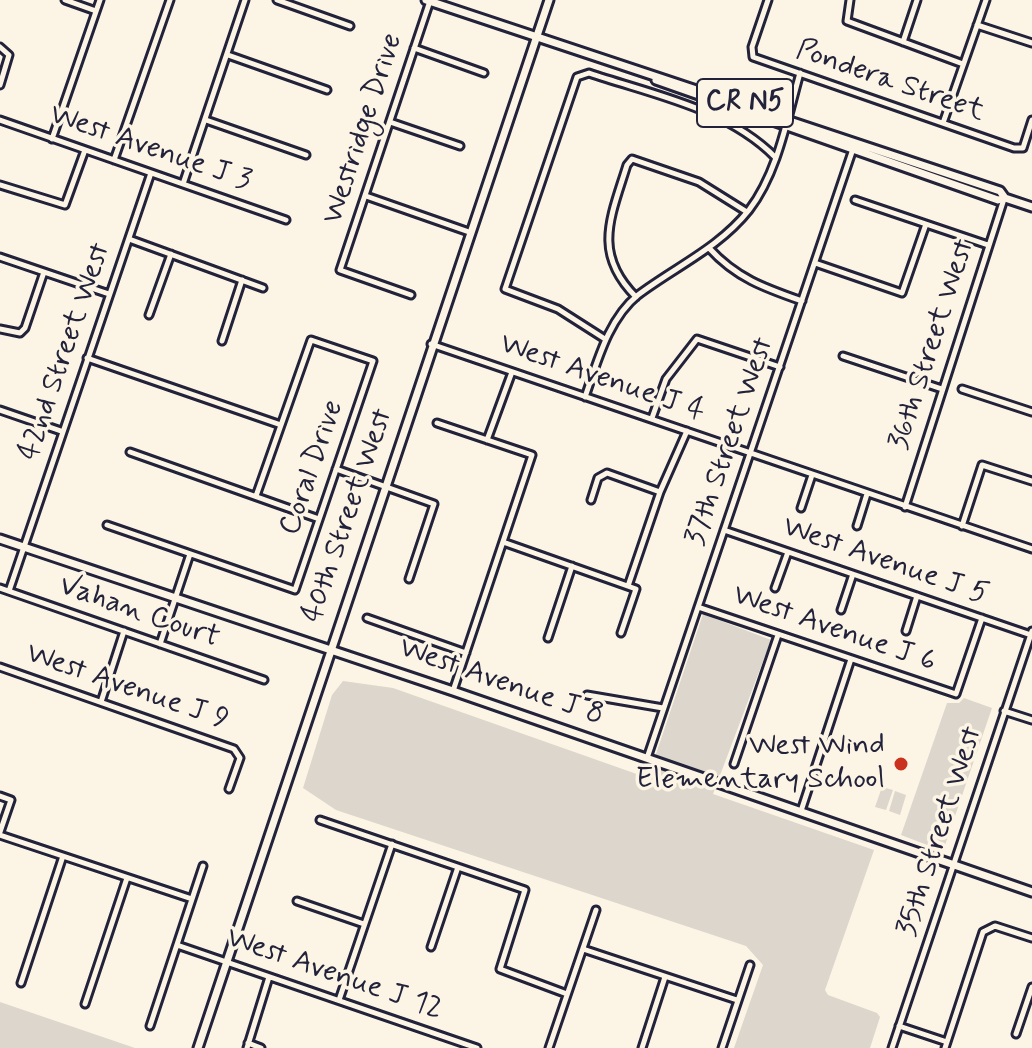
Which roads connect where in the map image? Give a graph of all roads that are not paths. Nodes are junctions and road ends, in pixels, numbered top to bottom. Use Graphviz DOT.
graph roads {
  1 [pos="65,0"];
  2 [pos="100,0"];
  3 [pos="170,0"];
  4 [pos="245,0"];
  5 [pos="277,0"];
  6 [pos="549,0"];
  7 [pos="768,0"];
  8 [pos="850,0"];
  9 [pos="917,0"];
  10 [pos="986,0"];
  11 [pos="428,1"];
  12 [pos="96,11"];
  13 [pos="977,25"];
  14 [pos="350,26"];
  15 [pos="536,38"];
  16 [pos="903,42"];
  17 [pos="1032,43"];
  18 [pos="0,47"];
  19 [pos="414,48"];
  20 [pos="228,55"];
  21 [pos="963,64"];
  22 [pos="632,70"];
  23 [pos="484,73"];
  24 [pos="800,73"];
  25 [pos="0,85"];
  26 [pos="327,90"];
  27 [pos="787,118"];
  28 [pos="0,120"];
  29 [pos="206,120"];
  30 [pos="1032,120"];
  31 [pos="390,122"];
  32 [pos="943,123"];
  33 [pos="784,127"];
  34 [pos="52,139"];
  35 [pos="856,141"];
  36 [pos="460,146"];
  37 [pos="85,150"];
  38 [pos="853,150"];
  39 [pos="306,155"];
  40 [pos="775,157"];
  41 [pos="114,160"];
  42 [pos="151,173"];
  43 [pos="183,184"];
  44 [pos="0,185"];
  45 [pos="366,196"];
  46 [pos="1005,198"];
  47 [pos="855,200"];
  48 [pos="1032,207"];
  49 [pos="747,212"];
  50 [pos="286,220"];
  51 [pos="926,224"];
  52 [pos="469,232"];
  53 [pos="129,238"];
  54 [pos="988,245"];
  55 [pos="709,248"];
  56 [pos="171,254"];
  57 [pos="0,257"];
  58 [pos="815,263"];
  59 [pos="44,272"];
  60 [pos="242,280"];
  61 [pos="263,288"];
  62 [pos="109,294"];
  63 [pos="411,295"];
  64 [pos="636,297"];
  65 [pos="802,301"];
  66 [pos="149,315"];
  67 [pos="0,329"];
  68 [pos="605,339"];
  69 [pos="222,341"];
  70 [pos="431,344"];
  71 [pos="843,356"];
  72 [pos="87,358"];
  73 [pos="780,367"];
  74 [pos="512,372"];
  75 [pos="942,389"];
  76 [pos="962,389"];
  77 [pos="585,397"];
  78 [pos="0,410"];
  79 [pos="1032,412"];
  80 [pos="652,418"];
  81 [pos="437,423"];
  82 [pos="281,425"];
  83 [pos="61,431"];
  84 [pos="687,431"];
  85 [pos="487,440"];
  86 [pos="130,452"];
  87 [pos="750,453"];
  88 [pos="336,469"];
  89 [pos="812,475"];
  90 [pos="1032,481"];
  91 [pos="385,486"];
  92 [pos="660,492"];
  93 [pos="867,494"];
  94 [pos="256,496"];
  95 [pos="591,500"];
  96 [pos="905,507"];
  97 [pos="801,508"];
  98 [pos="319,519"];
  99 [pos="107,525"];
  100 [pos="857,526"];
  101 [pos="962,526"];
  102 [pos="724,530"];
  103 [pos="0,539"];
  104 [pos="503,542"];
  105 [pos="23,547"];
  106 [pos="1032,549"];
  107 [pos="788,552"];
  108 [pos="190,554"];
  109 [pos="572,566"];
  110 [pos="853,574"];
  111 [pos="409,579"];
  112 [pos="628,586"];
  113 [pos="0,588"];
  114 [pos="775,588"];
  115 [pos="9,591"];
  116 [pos="917,596"];
  117 [pos="175,599"];
  118 [pos="698,607"];
  119 [pos="841,610"];
  120 [pos="367,618"];
  121 [pos="982,618"];
  122 [pos="124,631"];
  123 [pos="906,631"];
  124 [pos="621,633"];
  125 [pos="1031,633"];
  126 [pos="778,635"];
  127 [pos="548,638"];
  128 [pos="160,644"];
  129 [pos="328,651"];
  130 [pos="466,653"];
  131 [pos="851,659"];
  132 [pos="0,667"];
  133 [pos="264,680"];
  134 [pos="453,691"];
  135 [pos="587,695"];
  136 [pos="100,702"];
  137 [pos="663,708"];
  138 [pos="1004,711"];
  139 [pos="1032,720"];
  140 [pos="647,758"];
  141 [pos="734,764"];
  142 [pos="229,789"];
  143 [pos="0,796"];
  144 [pos="801,811"];
  145 [pos="320,820"];
  146 [pos="0,833"];
  147 [pos="392,844"];
  148 [pos="63,856"];
  149 [pos="954,865"];
  150 [pos="203,866"];
  151 [pos="458,867"];
  152 [pos="127,878"];
  153 [pos="1032,892"];
  154 [pos="192,899"];
  155 [pos="297,901"];
  156 [pos="596,910"];
  157 [pos="365,924"];
  158 [pos="1032,938"];
  159 [pos="177,945"];
  160 [pos="431,947"];
  161 [pos="583,949"];
  162 [pos="227,962"];
  163 [pos="750,965"];
  164 [pos="269,977"];
  165 [pos="665,977"];
  166 [pos="21,983"];
  167 [pos="1032,987"];
  168 [pos="567,994"];
  169 [pos="339,1000"];
  170 [pos="737,1000"];
  171 [pos="85,1004"];
  172 [pos="150,1026"];
  173 [pos="899,1026"];
  174 [pos="1016,1034"];
  175 [pos="946,1045"];
  176 [pos="247,1046"];
  177 [pos="198,1048"];
  178 [pos="261,1048"];
  179 [pos="476,1048"];
  180 [pos="549,1048"];
  181 [pos="642,1048"];
  182 [pos="722,1048"];
  183 [pos="892,1048"];
  1 -- 12 [label="street"];
  2 -- 12 [label="street"];
  3 -- 41 [label="street"];
  4 -- 20 [label="street"];
  5 -- 14 [label="street"];
  6 -- 15 [label="main road, 40th Street West"];
  7 -- 24 [label="street, Pondera Street"];
  8 -- 16 [label="street"];
  9 -- 16 [label="street"];
  10 -- 13 [label="street"];
  11 -- 15 [label="main road"];
  11 -- 19 [label="street, Westridge Drive"];
  12 -- 34 [label="street"];
  13 -- 17 [label="street"];
  13 -- 21 [label="street"];
  15 -- 22 [label="main road"];
  15 -- 52 [label="main road, 40th Street West"];
  16 -- 21 [label="street"];
  18 -- 25 [label="street"];
  19 -- 23 [label="street"];
  19 -- 31 [label="street, Westridge Drive"];
  20 -- 26 [label="street"];
  20 -- 29 [label="street"];
  21 -- 32 [label="street"];
  22 -- 27 [label="main road, CR N5"];
  22 -- 33 [label="main road, CR N5"];
  24 -- 27 [label="street"];
  24 -- 32 [label="street, Pondera Street"];
  27 -- 33 [label="street"];
  27 -- 35 [label="main road, CR N5"];
  28 -- 34 [label="street, West Avenue J 3"];
  29 -- 39 [label="street"];
  29 -- 43 [label="street"];
  30 -- 32 [label="street, Pondera Street"];
  31 -- 36 [label="street"];
  31 -- 45 [label="street, Westridge Drive"];
  33 -- 38 [label="main road, CR N5"];
  33 -- 40 [label="street"];
  34 -- 37 [label="street, West Avenue J 3"];
  35 -- 38 [label="street, 37th Street West"];
  35 -- 46 [label="main road, CR N5"];
  37 -- 41 [label="street, West Avenue J 3"];
  37 -- 44 [label="street"];
  38 -- 46 [label="main road, CR N5"];
  38 -- 58 [label="street, 37th Street West"];
  40 -- 49 [label="street"];
  40 -- 68 [label="street"];
  41 -- 42 [label="street, West Avenue J 3"];
  42 -- 43 [label="street, West Avenue J 3"];
  42 -- 53 [label="street, 42nd Street West"];
  43 -- 50 [label="street, West Avenue J 3"];
  45 -- 52 [label="street"];
  45 -- 63 [label="street, Westridge Drive"];
  46 -- 48 [label="main road, CR N5"];
  46 -- 54 [label="street, 36th Street West"];
  47 -- 51 [label="street"];
  49 -- 55 [label="street"];
  49 -- 64 [label="street"];
  51 -- 54 [label="street"];
  51 -- 58 [label="street"];
  52 -- 70 [label="main road, 40th Street West"];
  53 -- 56 [label="street"];
  53 -- 62 [label="street, 42nd Street West"];
  54 -- 75 [label="street, 36th Street West"];
  55 -- 64 [label="street"];
  55 -- 65 [label="street"];
  56 -- 60 [label="street"];
  56 -- 66 [label="street"];
  57 -- 59 [label="street"];
  58 -- 65 [label="street, 37th Street West"];
  59 -- 62 [label="street"];
  59 -- 67 [label="street"];
  60 -- 61 [label="street"];
  60 -- 69 [label="street"];
  62 -- 72 [label="street, 42nd Street West"];
  64 -- 68 [label="street"];
  65 -- 73 [label="street, 37th Street West"];
  68 -- 77 [label="street"];
  70 -- 74 [label="street, West Avenue J 4"];
  70 -- 91 [label="main road, 40th Street West"];
  71 -- 75 [label="street"];
  72 -- 82 [label="street"];
  72 -- 83 [label="street, 42nd Street West"];
  73 -- 80 [label="street"];
  73 -- 87 [label="street, 37th Street West"];
  74 -- 77 [label="street, West Avenue J 4"];
  74 -- 85 [label="street"];
  75 -- 96 [label="street, 36th Street West"];
  76 -- 79 [label="street"];
  77 -- 80 [label="street, West Avenue J 4"];
  78 -- 83 [label="street"];
  80 -- 84 [label="street, West Avenue J 4"];
  81 -- 85 [label="street"];
  82 -- 88 [label="street, Coral Drive"];
  82 -- 94 [label="street"];
  83 -- 105 [label="street, 42nd Street West"];
  84 -- 87 [label="street, West Avenue J 4"];
  84 -- 92 [label="street"];
  85 -- 104 [label="street"];
  86 -- 94 [label="street"];
  87 -- 89 [label="street, West Avenue J 4"];
  87 -- 102 [label="street, 37th Street West"];
  88 -- 91 [label="street"];
  88 -- 98 [label="street, Coral Drive"];
  89 -- 93 [label="street, West Avenue J 4"];
  89 -- 97 [label="street"];
  90 -- 101 [label="street"];
  91 -- 111 [label="street"];
  91 -- 129 [label="main road, 40th Street West"];
  92 -- 95 [label="street"];
  92 -- 112 [label="street"];
  93 -- 96 [label="street, West Avenue J 4"];
  93 -- 100 [label="street"];
  94 -- 98 [label="street"];
  96 -- 101 [label="street, West Avenue J 4"];
  98 -- 108 [label="street, Coral Drive"];
  99 -- 108 [label="street"];
  101 -- 106 [label="street, West Avenue J 4"];
  102 -- 107 [label="street, West Avenue J 5"];
  102 -- 118 [label="street, 37th Street West"];
  103 -- 105 [label="main road, West Avenue J 8"];
  104 -- 109 [label="street"];
  104 -- 130 [label="street"];
  105 -- 115 [label="street, 42nd Street West"];
  105 -- 117 [label="main road, West Avenue J 8"];
  107 -- 110 [label="street, West Avenue J 5"];
  107 -- 114 [label="street"];
  108 -- 117 [label="street"];
  109 -- 112 [label="street"];
  109 -- 127 [label="street"];
  110 -- 116 [label="street, West Avenue J 5"];
  110 -- 119 [label="street"];
  112 -- 124 [label="street"];
  113 -- 115 [label="street, Vahan Court"];
  115 -- 122 [label="street, Vahan Court"];
  116 -- 121 [label="street, West Avenue J 5"];
  116 -- 123 [label="street"];
  117 -- 128 [label="street"];
  117 -- 129 [label="main road, West Avenue J 8"];
  118 -- 126 [label="street, West Avenue J 6"];
  118 -- 137 [label="street, 37th Street West"];
  120 -- 130 [label="street"];
  121 -- 125 [label="street, West Avenue J 5"];
  121 -- 131 [label="street, West Avenue J 6"];
  122 -- 128 [label="street, Vahan Court"];
  122 -- 136 [label="street"];
  125 -- 138 [label="street, 35th Street West"];
  126 -- 131 [label="street, West Avenue J 6"];
  126 -- 141 [label="street"];
  128 -- 133 [label="street, Vahan Court"];
  129 -- 134 [label="main road, West Avenue J 8"];
  129 -- 162 [label="main road, 40th Street West"];
  130 -- 134 [label="street"];
  131 -- 144 [label="street"];
  132 -- 136 [label="street, West Avenue J 9"];
  134 -- 140 [label="main road, West Avenue J 8"];
  135 -- 137 [label="street"];
  136 -- 142 [label="street, West Avenue J 9"];
  137 -- 140 [label="street, 37th Street West"];
  138 -- 139 [label="street"];
  138 -- 149 [label="street, 35th Street West"];
  140 -- 144 [label="main road, West Avenue J 8"];
  143 -- 146 [label="street"];
  144 -- 149 [label="main road, West Avenue J 8"];
  145 -- 147 [label="street"];
  146 -- 148 [label="street"];
  147 -- 151 [label="street"];
  147 -- 157 [label="street"];
  148 -- 152 [label="street"];
  148 -- 166 [label="street"];
  149 -- 153 [label="main road, West Avenue J 8"];
  149 -- 173 [label="street, 35th Street West"];
  150 -- 154 [label="street"];
  151 -- 160 [label="street"];
  151 -- 168 [label="street"];
  152 -- 154 [label="street"];
  152 -- 171 [label="street"];
  154 -- 159 [label="street"];
  155 -- 157 [label="street"];
  156 -- 161 [label="street"];
  157 -- 169 [label="street"];
  158 -- 175 [label="street"];
  159 -- 162 [label="street, West Avenue J 12"];
  159 -- 172 [label="street"];
  161 -- 165 [label="street"];
  161 -- 168 [label="street"];
  162 -- 164 [label="street, West Avenue J 12"];
  162 -- 177 [label="main road, 40th Street West"];
  163 -- 170 [label="street"];
  164 -- 169 [label="street, West Avenue J 12"];
  164 -- 176 [label="street"];
  165 -- 170 [label="street"];
  165 -- 181 [label="street"];
  167 -- 174 [label="street"];
  168 -- 180 [label="street"];
  169 -- 179 [label="street, West Avenue J 12"];
  170 -- 182 [label="street"];
  173 -- 175 [label="street"];
  173 -- 183 [label="street, 35th Street West"];
  176 -- 178 [label="street"];
}
